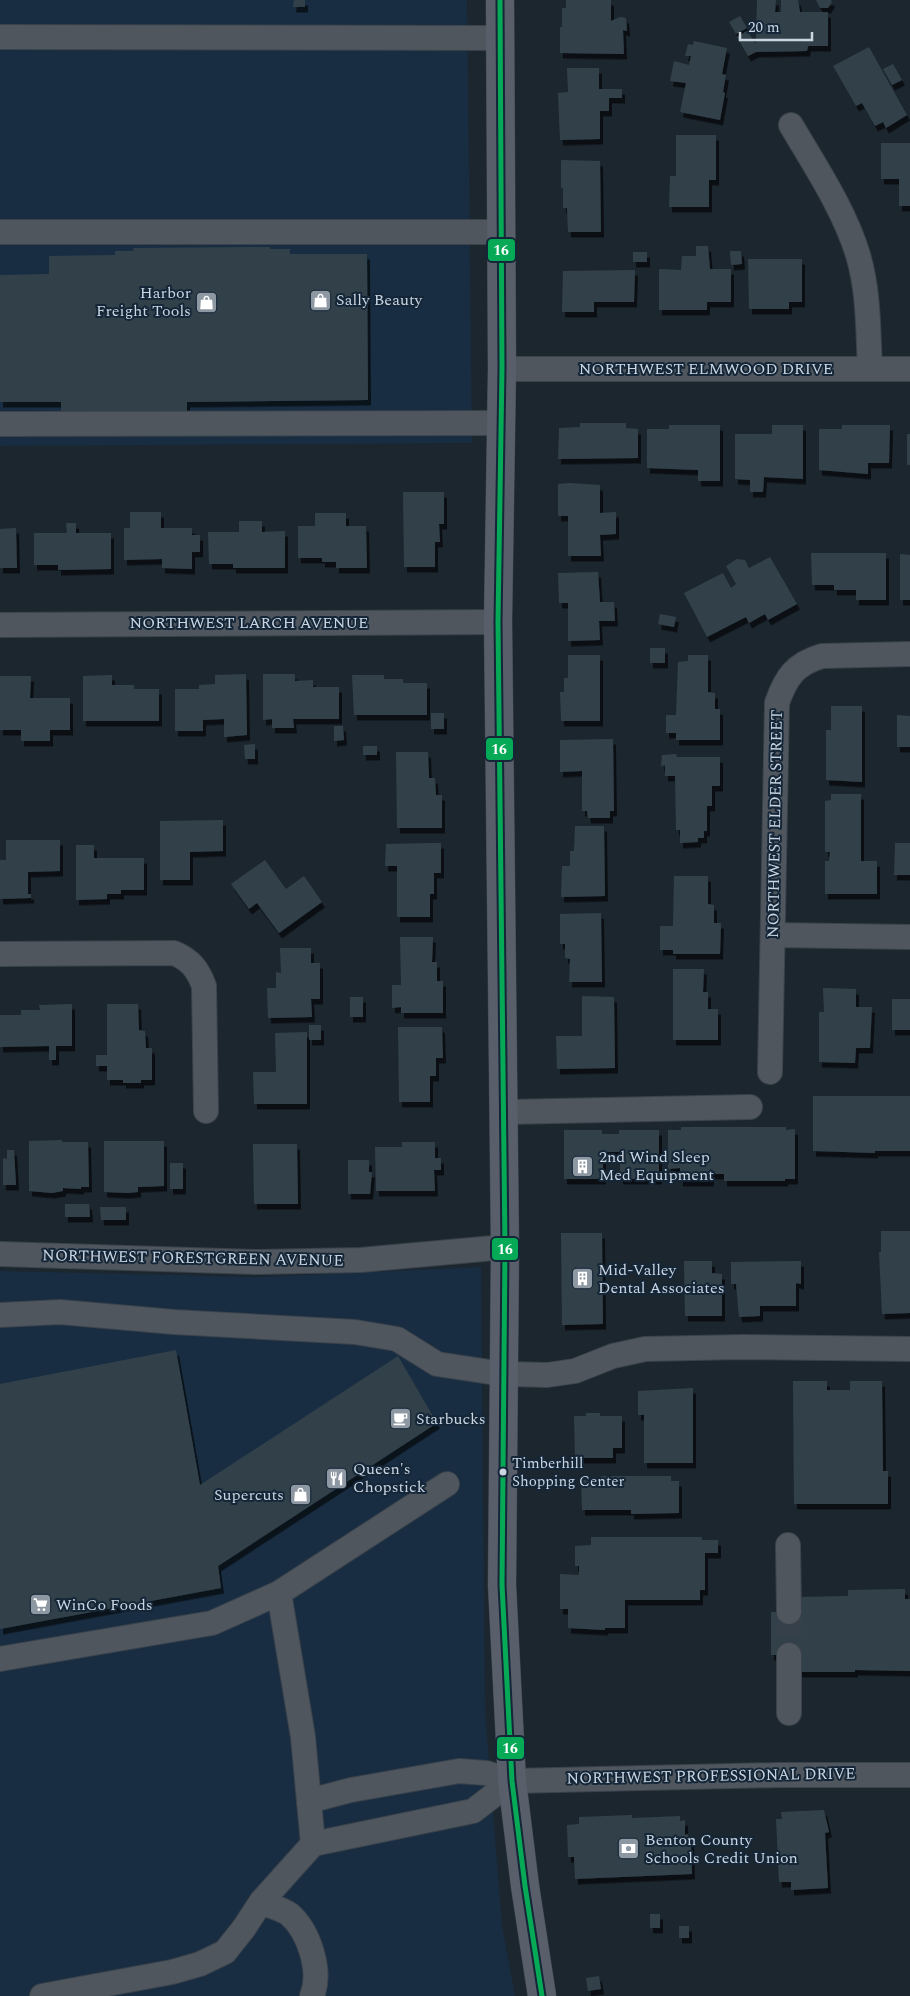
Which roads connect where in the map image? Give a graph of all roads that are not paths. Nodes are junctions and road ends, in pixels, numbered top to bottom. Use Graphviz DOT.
graph roads {
  1 [pos="500,0"];
  2 [pos="0,37"];
  3 [pos="500,38"];
  4 [pos="791,125"];
  5 [pos="0,232"];
  6 [pos="501,232"];
  7 [pos="502,369"];
  8 [pos="910,369"];
  9 [pos="870,370"];
  10 [pos="501,423"];
  11 [pos="0,424"];
  12 [pos="498,622"];
  13 [pos="0,625"];
  14 [pos="910,654"];
  15 [pos="773,936"];
  16 [pos="910,937"];
  17 [pos="0,954"];
  18 [pos="770,1072"];
  19 [pos="750,1107"];
  20 [pos="206,1111"];
  21 [pos="503,1112"];
  22 [pos="505,1247"];
  23 [pos="0,1254"];
  24 [pos="0,1315"];
  25 [pos="910,1349"];
  26 [pos="503,1374"];
  27 [pos="447,1484"];
  28 [pos="788,1545"];
  29 [pos="278,1593"];
  30 [pos="789,1612"];
  31 [pos="789,1655"];
  32 [pos="0,1659"];
  33 [pos="789,1713"];
  34 [pos="910,1775"];
  35 [pos="512,1781"];
  36 [pos="309,1801"];
  37 [pos="313,1844"];
  38 [pos="260,1902"];
  39 [pos="42,1996"];
  40 [pos="312,1996"];
  41 [pos="542,1996"];
  1 -- 3 [label="main road"];
  2 -- 3 [label="street"];
  3 -- 6 [label="main road"];
  4 -- 9 [label="street"];
  5 -- 6 [label="street"];
  6 -- 7 [label="main road"];
  7 -- 9 [label="street, NORTHWEST ELMWOOD DRIVE"];
  7 -- 10 [label="main road"];
  8 -- 9 [label="street, NORTHWEST ELMWOOD DRIVE"];
  10 -- 11 [label="street"];
  10 -- 12 [label="main road"];
  12 -- 13 [label="street, NORTHWEST LARCH AVENUE"];
  12 -- 21 [label="main road"];
  14 -- 15 [label="street, NORTHWEST ELDER STREET"];
  15 -- 16 [label="street"];
  15 -- 18 [label="street, NORTHWEST ELDER STREET"];
  17 -- 20 [label="street"];
  19 -- 21 [label="street"];
  21 -- 22 [label="main road"];
  22 -- 23 [label="street, NORTHWEST FORESTGREEN AVENUE"];
  22 -- 26 [label="main road"];
  24 -- 26 [label="street"];
  25 -- 26 [label="street"];
  26 -- 35 [label="main road"];
  27 -- 29 [label="street"];
  28 -- 30 [label="street"];
  29 -- 32 [label="street"];
  29 -- 36 [label="street"];
  31 -- 33 [label="street"];
  34 -- 35 [label="street, NORTHWEST PROFESSIONAL DRIVE"];
  35 -- 36 [label="street, NORTHWEST PROFESSIONAL DRIVE"];
  35 -- 37 [label="street"];
  35 -- 41 [label="main road"];
  36 -- 37 [label="street"];
  37 -- 38 [label="street"];
  38 -- 39 [label="street"];
  38 -- 40 [label="street"];
}
